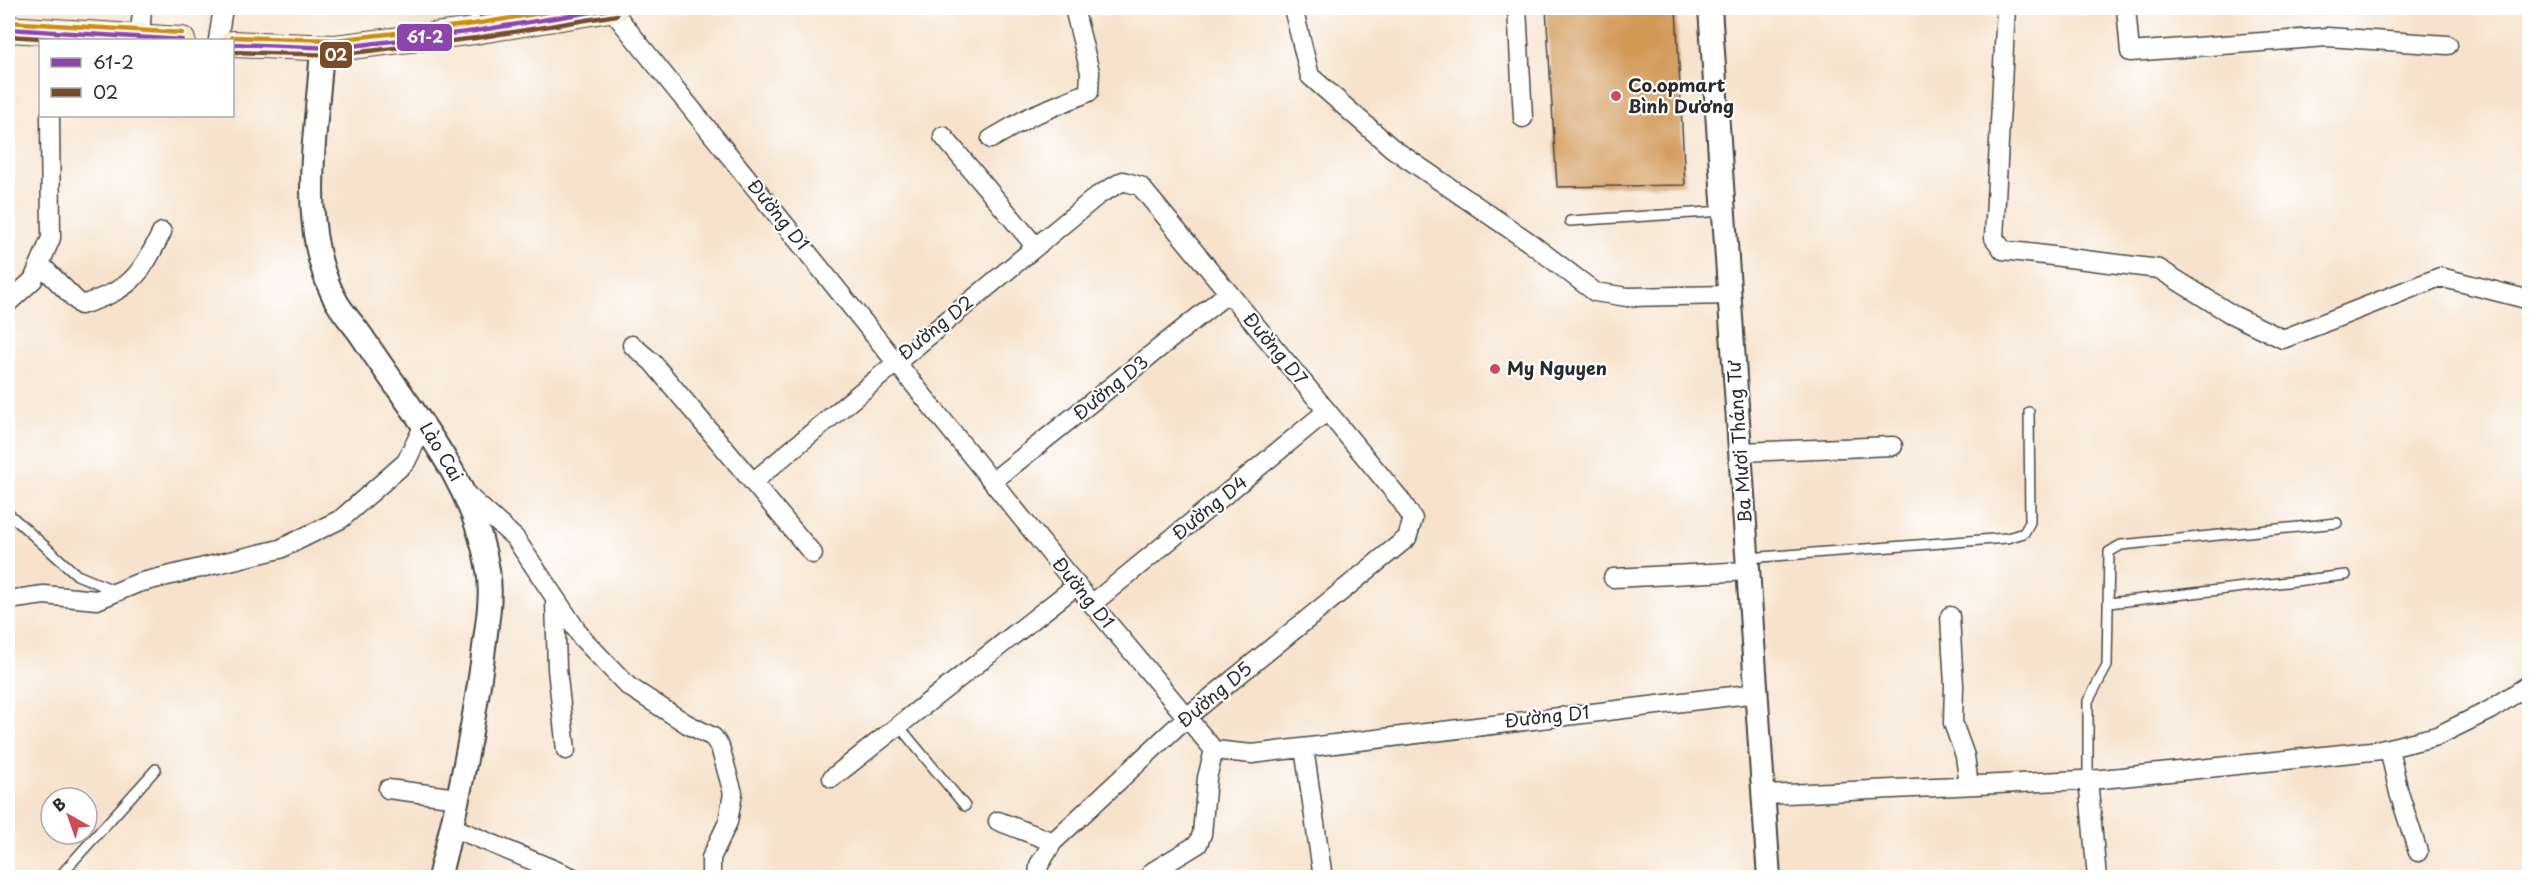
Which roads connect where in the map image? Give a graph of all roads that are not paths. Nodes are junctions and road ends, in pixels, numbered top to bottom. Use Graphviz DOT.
graph roads {
  1 [pos="142,8"];
  2 [pos="223,8"];
  3 [pos="614,8"];
  4 [pos="1074,8"];
  5 [pos="1293,8"];
  6 [pos="1517,8"];
  7 [pos="1710,8"];
  8 [pos="2006,8"];
  9 [pos="2126,8"];
  10 [pos="475,19"];
  11 [pos="8,29"];
  12 [pos="49,36"];
  13 [pos="140,38"];
  14 [pos="161,39"];
  15 [pos="218,39"];
  16 [pos="234,44"];
  17 [pos="2448,45"];
  18 [pos="322,47"];
  19 [pos="50,117"];
  20 [pos="1523,118"];
  21 [pos="943,136"];
  22 [pos="992,139"];
  23 [pos="1123,181"];
  24 [pos="1724,211"];
  25 [pos="1570,221"];
  26 [pos="162,232"];
  27 [pos="1036,247"];
  28 [pos="40,264"];
  29 [pos="1228,293"];
  30 [pos="1730,295"];
  31 [pos="2529,300"];
  32 [pos="8,303"];
  33 [pos="632,345"];
  34 [pos="897,360"];
  35 [pos="1327,411"];
  36 [pos="2029,412"];
  37 [pos="424,423"];
  38 [pos="1893,446"];
  39 [pos="1741,452"];
  40 [pos="754,481"];
  41 [pos="993,481"];
  42 [pos="467,495"];
  43 [pos="8,513"];
  44 [pos="2337,523"];
  45 [pos="1412,528"];
  46 [pos="813,554"];
  47 [pos="1748,564"];
  48 [pos="2346,575"];
  49 [pos="1613,578"];
  50 [pos="1077,585"];
  51 [pos="118,591"];
  52 [pos="8,600"];
  53 [pos="555,600"];
  54 [pos="2109,603"];
  55 [pos="1092,604"];
  56 [pos="1950,616"];
  57 [pos="2529,684"];
  58 [pos="1757,693"];
  59 [pos="1186,717"];
  60 [pos="898,725"];
  61 [pos="1304,748"];
  62 [pos="2389,748"];
  63 [pos="566,750"];
  64 [pos="1214,750"];
  65 [pos="156,770"];
  66 [pos="832,778"];
  67 [pos="2088,779"];
  68 [pos="1969,785"];
  69 [pos="388,789"];
  70 [pos="1764,795"];
  71 [pos="458,798"];
  72 [pos="965,806"];
  73 [pos="998,820"];
  74 [pos="452,827"];
  75 [pos="1053,842"];
  76 [pos="2418,852"];
  77 [pos="1152,872"];
  78 [pos="58,878"];
  79 [pos="439,878"];
  80 [pos="574,878"];
  81 [pos="711,878"];
  82 [pos="1038,878"];
  83 [pos="1323,878"];
  84 [pos="1769,878"];
  85 [pos="2097,878"];
  1 -- 13 [label="street"];
  2 -- 15 [label="street"];
  3 -- 10 [label="main road"];
  3 -- 34 [label="street, Đường D1"];
  4 -- 22 [label="street"];
  5 -- 30 [label="street"];
  6 -- 20 [label="street"];
  7 -- 24 [label="street, Ba Mươi Tháng Tư"];
  8 -- 31 [label="street"];
  9 -- 17 [label="street"];
  10 -- 18 [label="main road"];
  11 -- 12 [label="main road"];
  12 -- 13 [label="main road"];
  13 -- 14 [label="main road"];
  16 -- 18 [label="main road"];
  18 -- 37 [label="street, Lào Cai"];
  19 -- 28 [label="street"];
  21 -- 27 [label="street"];
  23 -- 27 [label="street, Đường D2"];
  23 -- 29 [label="street, Đường D7"];
  24 -- 25 [label="lane"];
  24 -- 30 [label="street, Ba Mươi Tháng Tư"];
  26 -- 28 [label="street"];
  27 -- 34 [label="street, Đường D2"];
  28 -- 32 [label="street"];
  29 -- 35 [label="street, Đường D7"];
  29 -- 41 [label="street, Đường D3"];
  30 -- 39 [label="street, Ba Mươi Tháng Tư"];
  33 -- 40 [label="street"];
  34 -- 40 [label="street, Đường D2"];
  34 -- 41 [label="street, Đường D1"];
  35 -- 45 [label="street, Đường D7"];
  35 -- 55 [label="street, Đường D4"];
  36 -- 47 [label="lane"];
  37 -- 42 [label="street, Lào Cai"];
  37 -- 51 [label="street"];
  38 -- 39 [label="street"];
  39 -- 47 [label="street, Ba Mươi Tháng Tư"];
  40 -- 46 [label="street"];
  41 -- 50 [label="street, Đường D1"];
  42 -- 53 [label="street"];
  42 -- 71 [label="street, Lào Cai"];
  43 -- 51 [label="lane"];
  44 -- 54 [label="lane"];
  45 -- 59 [label="street, Đường D5"];
  47 -- 49 [label="street"];
  47 -- 58 [label="street, Ba Mươi Tháng Tư"];
  48 -- 54 [label="lane"];
  50 -- 55 [label="street, Đường D1"];
  50 -- 60 [label="street"];
  51 -- 52 [label="street"];
  53 -- 63 [label="street"];
  53 -- 81 [label="street"];
  54 -- 67 [label="lane"];
  55 -- 59 [label="street, Đường D1"];
  56 -- 68 [label="street"];
  57 -- 62 [label="street"];
  58 -- 61 [label="street, Đường D1"];
  58 -- 70 [label="street, Ba Mươi Tháng Tư"];
  59 -- 64 [label="street, Đường D1"];
  59 -- 75 [label="street, Đường D5"];
  60 -- 66 [label="street"];
  60 -- 72 [label="lane"];
  61 -- 64 [label="street, Đường D1"];
  61 -- 83 [label="street"];
  62 -- 67 [label="street"];
  62 -- 76 [label="street"];
  64 -- 77 [label="street"];
  65 -- 78 [label="lane"];
  67 -- 68 [label="street"];
  67 -- 85 [label="street"];
  68 -- 70 [label="street"];
  69 -- 71 [label="street"];
  70 -- 84 [label="street, Ba Mươi Tháng Tư"];
  71 -- 74 [label="street, Lào Cai"];
  73 -- 75 [label="street"];
  74 -- 79 [label="street, Lào Cai"];
  74 -- 80 [label="street"];
  75 -- 82 [label="street, Đường D5"];
}
